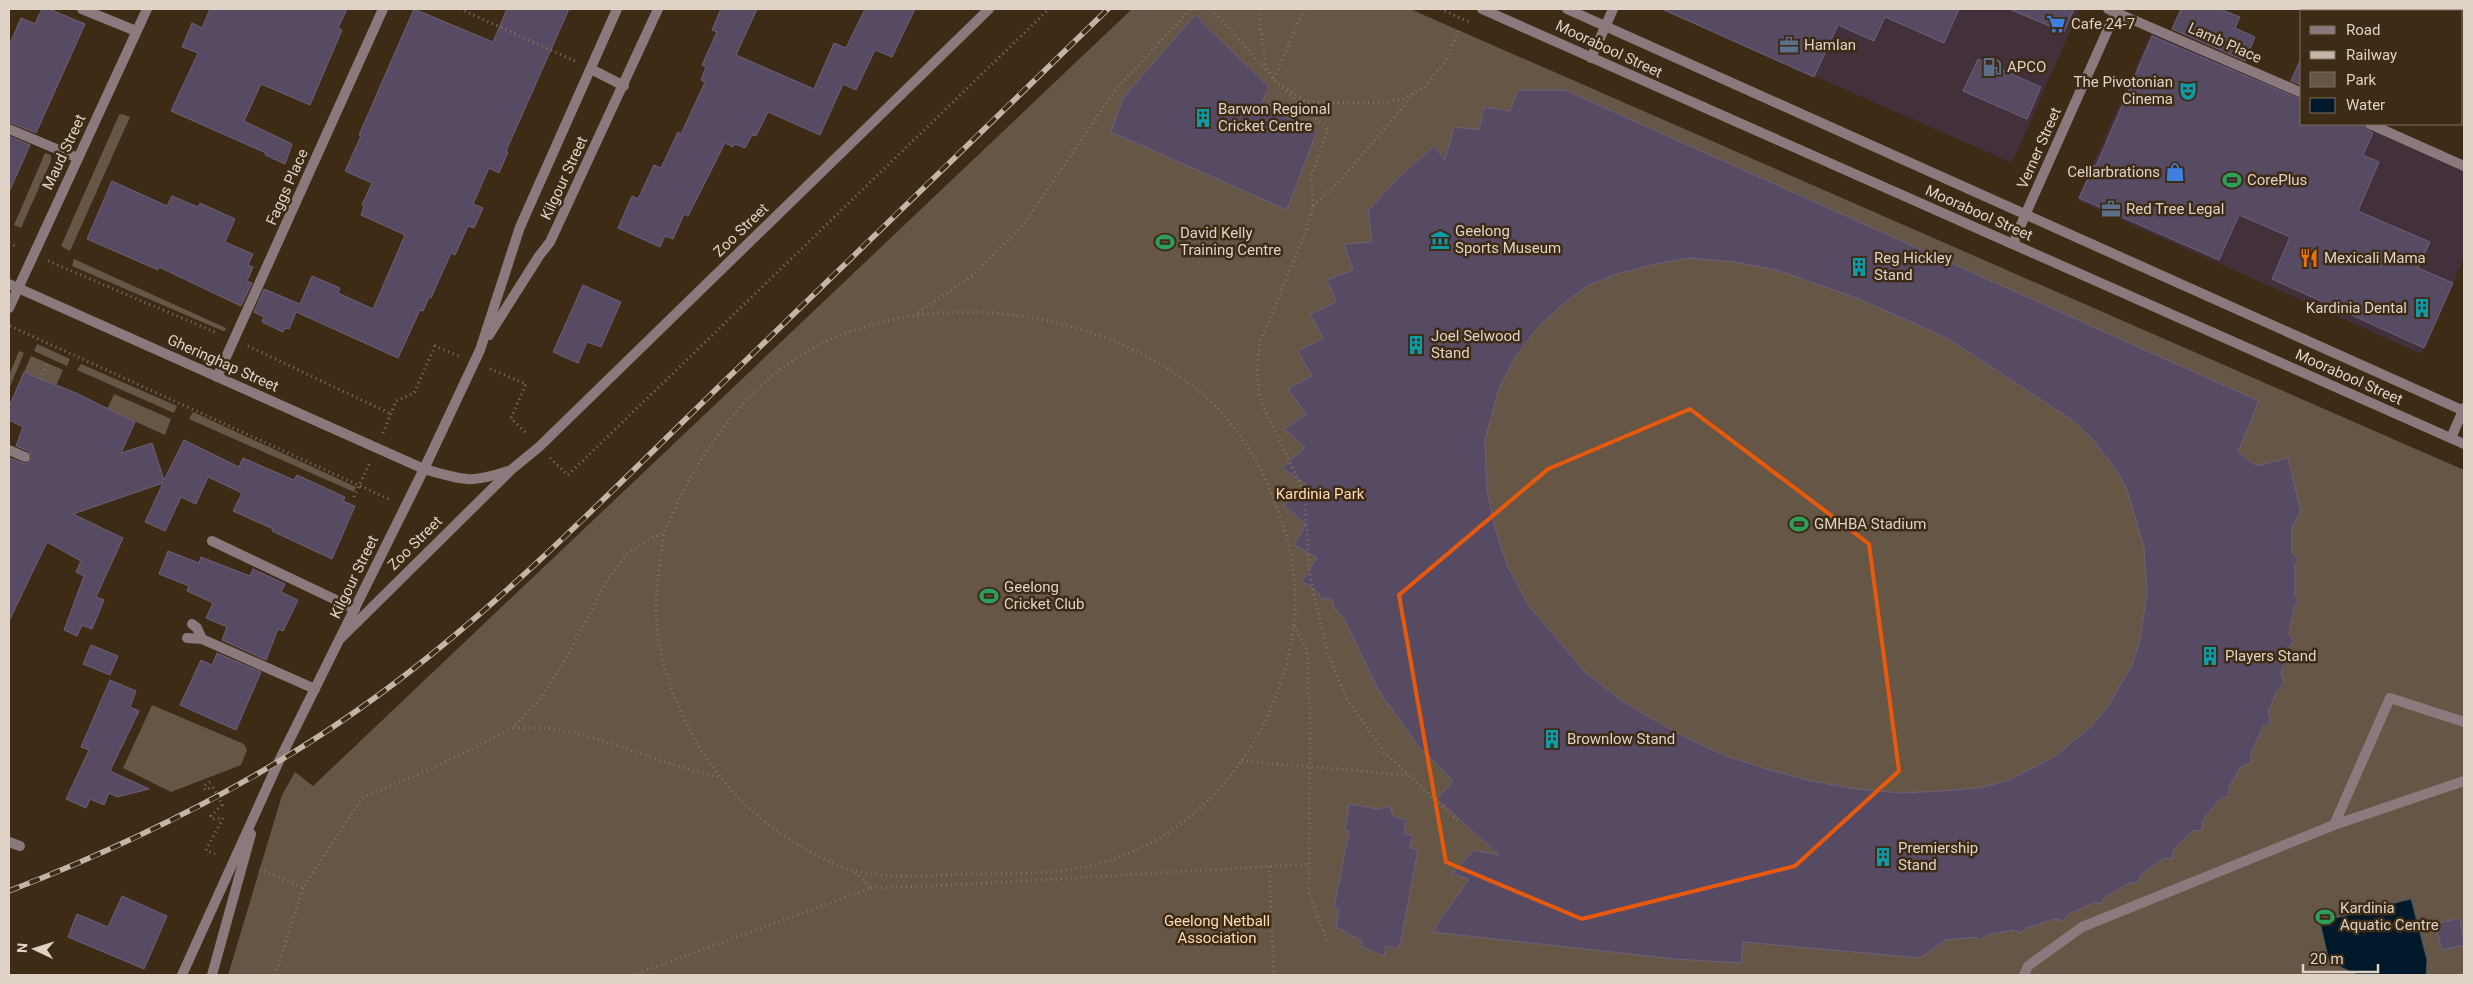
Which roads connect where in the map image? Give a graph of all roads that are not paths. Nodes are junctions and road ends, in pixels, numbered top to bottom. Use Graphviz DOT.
graph roads {
  1 [pos="82,9"];
  2 [pos="147,9"];
  3 [pos="383,9"];
  4 [pos="617,9"];
  5 [pos="658,9"];
  6 [pos="1482,9"];
  7 [pos="1567,9"];
  8 [pos="1613,9"];
  9 [pos="985,10"];
  10 [pos="2114,10"];
  11 [pos="1606,25"];
  12 [pos="136,31"];
  13 [pos="1591,58"];
  14 [pos="591,69"];
  15 [pos="624,86"];
  16 [pos="2300,93"];
  17 [pos="2372,125"];
  18 [pos="9,129"];
  19 [pos="78,158"];
  20 [pos="2464,166"];
  21 [pos="2026,214"];
  22 [pos="2012,244"];
  23 [pos="13,286"];
  24 [pos="9,308"];
  25 [pos="480,350"];
  26 [pos="217,377"];
  27 [pos="2464,409"];
  28 [pos="2451,438"];
  29 [pos="2464,444"];
  30 [pos="9,450"];
  31 [pos="25,457"];
  32 [pos="424,469"];
  33 [pos="511,470"];
  34 [pos="212,541"];
  35 [pos="355,609"];
  36 [pos="192,624"];
  37 [pos="187,638"];
  38 [pos="340,638"];
  39 [pos="202,639"];
  40 [pos="315,688"];
  41 [pos="2464,722"];
  42 [pos="2464,781"];
  43 [pos="255,816"];
  44 [pos="2334,825"];
  45 [pos="9,842"];
  46 [pos="20,846"];
  47 [pos="182,975"];
  48 [pos="212,975"];
  49 [pos="2024,975"];
  1 -- 12 [label="street"];
  2 -- 12 [label="street, Maud Street"];
  3 -- 26 [label="street, Faggs Place"];
  4 -- 14 [label="street, Kilgour Street"];
  5 -- 15 [label="street, Kilgour Street"];
  6 -- 13 [label="street, Moorabool Street"];
  7 -- 11 [label="street, Moorabool Street"];
  8 -- 11 [label="street"];
  9 -- 33 [label="street, Zoo Street"];
  10 -- 16 [label="street, Lamb Place"];
  10 -- 21 [label="street, Verner Street"];
  11 -- 13 [label="street"];
  11 -- 21 [label="street, Moorabool Street"];
  12 -- 19 [label="street, Maud Street"];
  13 -- 22 [label="street, Moorabool Street"];
  14 -- 15 [label="street"];
  14 -- 25 [label="street, Kilgour Street"];
  15 -- 25 [label="street, Kilgour Street"];
  17 -- 20 [label="street"];
  18 -- 19 [label="street"];
  19 -- 23 [label="street, Maud Street"];
  21 -- 22 [label="street, Verner Street"];
  21 -- 27 [label="street, Moorabool Street"];
  22 -- 28 [label="street, Moorabool Street"];
  23 -- 24 [label="street, Maud Street"];
  23 -- 26 [label="street, Gheringhap Street"];
  25 -- 32 [label="street, Kilgour Street"];
  26 -- 32 [label="street, Gheringhap Street"];
  27 -- 28 [label="street"];
  28 -- 29 [label="street, Moorabool Street"];
  30 -- 31 [label="street"];
  32 -- 33 [label="street, Zoo Street"];
  32 -- 35 [label="street, Kilgour Street"];
  33 -- 38 [label="street, Zoo Street"];
  34 -- 35 [label="street"];
  35 -- 38 [label="street, Kilgour Street"];
  36 -- 39 [label="street"];
  37 -- 39 [label="street"];
  38 -- 40 [label="street, Kilgour Street"];
  39 -- 40 [label="street"];
  40 -- 43 [label="street, Kilgour Street"];
  41 -- 44 [label="street"];
  42 -- 44 [label="street"];
  43 -- 47 [label="street, Kilgour Street"];
  43 -- 48 [label="street, Kilgour Street"];
  44 -- 49 [label="street"];
  45 -- 46 [label="street"];
}
